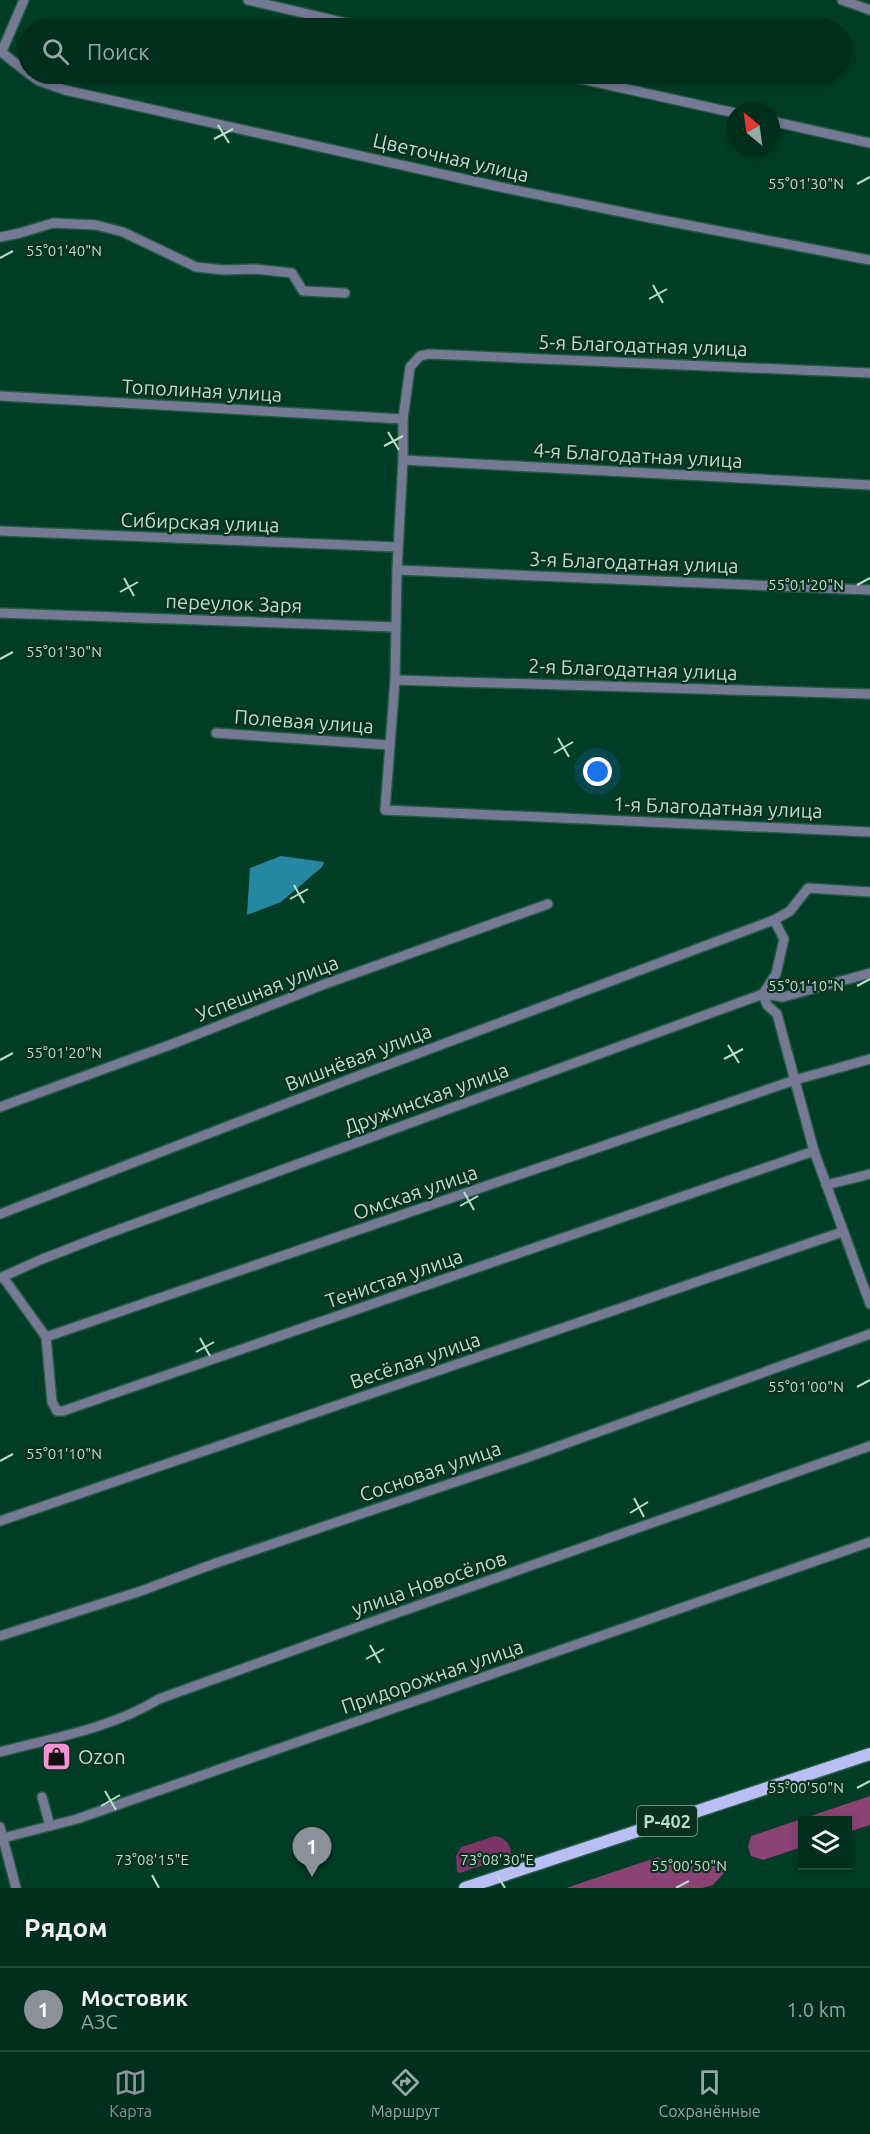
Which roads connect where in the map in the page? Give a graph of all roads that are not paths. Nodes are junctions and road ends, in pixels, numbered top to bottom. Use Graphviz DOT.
graph roads {
  1 [pos="24,0"];
  2 [pos="248,0"];
  3 [pos="842,0"];
  4 [pos="870,10"];
  5 [pos="324,18"];
  6 [pos="1,51"];
  7 [pos="18,64"];
  8 [pos="48,84"];
  9 [pos="604,84"];
  10 [pos="726,111"];
  11 [pos="780,123"];
  12 [pos="870,143"];
  13 [pos="0,237"];
  14 [pos="870,260"];
  15 [pos="345,293"];
  16 [pos="870,373"];
  17 [pos="0,396"];
  18 [pos="402,419"];
  19 [pos="403,460"];
  20 [pos="870,485"];
  21 [pos="0,531"];
  22 [pos="398,546"];
  23 [pos="397,570"];
  24 [pos="870,590"];
  25 [pos="0,612"];
  26 [pos="395,627"];
  27 [pos="395,680"];
  28 [pos="870,694"];
  29 [pos="216,733"];
  30 [pos="389,745"];
  31 [pos="870,832"];
  32 [pos="870,892"];
  33 [pos="548,904"];
  34 [pos="774,920"];
  35 [pos="870,973"];
  36 [pos="763,994"];
  37 [pos="870,1059"];
  38 [pos="795,1080"];
  39 [pos="0,1107"];
  40 [pos="814,1151"];
  41 [pos="870,1174"];
  42 [pos="826,1185"];
  43 [pos="0,1214"];
  44 [pos="842,1232"];
  45 [pos="2,1278"];
  46 [pos="867,1285"];
  47 [pos="870,1304"];
  48 [pos="870,1334"];
  49 [pos="46,1337"];
  50 [pos="870,1446"];
  51 [pos="0,1521"];
  52 [pos="870,1542"];
  53 [pos="0,1636"];
  54 [pos="0,1752"];
  55 [pos="870,1754"];
  56 [pos="42,1797"];
  57 [pos="50,1826"];
  58 [pos="0,1827"];
  59 [pos="3,1838"];
  60 [pos="16,1888"];
  61 [pos="465,1888"];
  1 -- 6 [label="street"];
  2 -- 5 [label="street"];
  3 -- 4 [label="street"];
  6 -- 7 [label="street, Цветочная улица"];
  8 -- 14 [label="street, Цветочная улица"];
  9 -- 10 [label="street"];
  11 -- 12 [label="street"];
  13 -- 15 [label="street"];
  16 -- 18 [label="street, 5-я Благодатная улица"];
  17 -- 18 [label="street, Тополиная улица"];
  18 -- 19 [label="street"];
  19 -- 20 [label="street, 4-я Благодатная улица"];
  19 -- 22 [label="street"];
  21 -- 22 [label="street, Сибирская улица"];
  22 -- 23 [label="street"];
  23 -- 24 [label="street, 3-я Благодатная улица"];
  23 -- 26 [label="street"];
  25 -- 26 [label="street, переулок Заря"];
  26 -- 27 [label="street"];
  27 -- 28 [label="street, 2-я Благодатная улица"];
  27 -- 30 [label="street"];
  29 -- 30 [label="street, Полевая улица"];
  30 -- 31 [label="street, 1-я Благодатная улица"];
  32 -- 34 [label="street, Вишнёвая улица"];
  33 -- 39 [label="street, Успешная улица"];
  34 -- 36 [label="street"];
  34 -- 43 [label="street, Вишнёвая улица"];
  35 -- 36 [label="street, Дружинская улица"];
  36 -- 38 [label="street"];
  36 -- 45 [label="street, Дружинская улица"];
  37 -- 38 [label="street, Омская улица"];
  38 -- 40 [label="street"];
  38 -- 49 [label="street, Омская улица"];
  40 -- 42 [label="street"];
  40 -- 49 [label="street, Тенистая улица"];
  41 -- 42 [label="street"];
  42 -- 44 [label="street"];
  44 -- 46 [label="street"];
  44 -- 51 [label="street, Весёлая улица"];
  45 -- 49 [label="street"];
  46 -- 47 [label="street"];
  48 -- 53 [label="street, Сосновая улица"];
  50 -- 54 [label="street, улица Новосёлов"];
  52 -- 57 [label="street, Придорожная улица"];
  55 -- 61 [label="main road, Р-402"];
  56 -- 57 [label="street"];
  57 -- 59 [label="street, Придорожная улица"];
  58 -- 59 [label="street"];
  59 -- 60 [label="street"];
}
